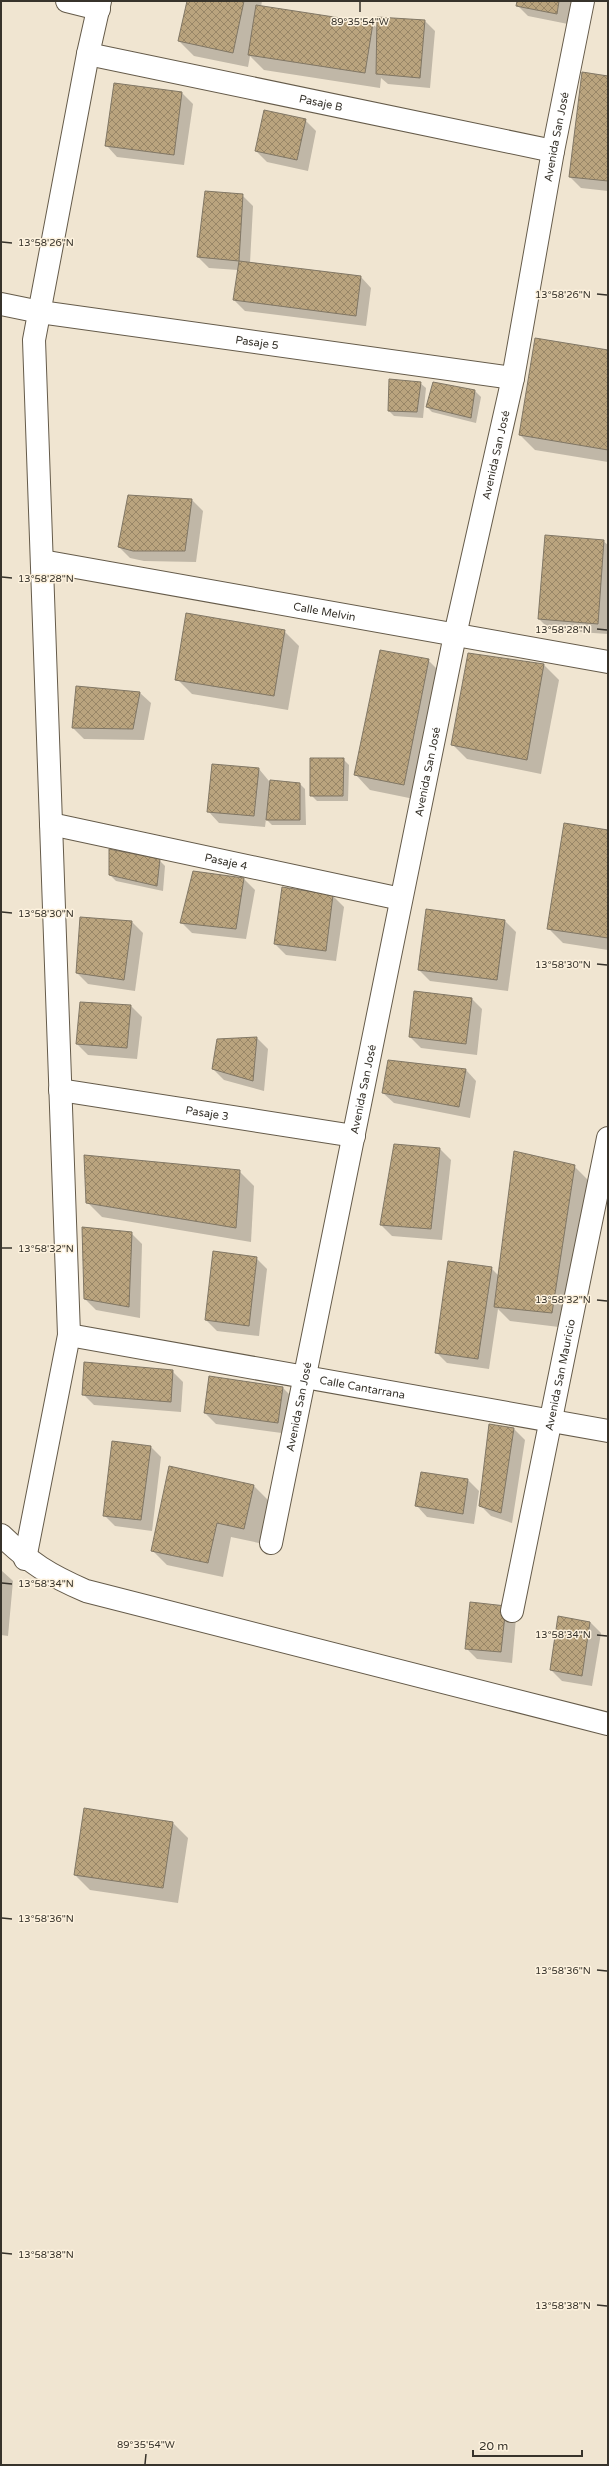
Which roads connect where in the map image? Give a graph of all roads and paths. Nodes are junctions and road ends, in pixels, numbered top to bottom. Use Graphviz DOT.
graph roads {
  1 [pos="67,1"];
  2 [pos="583,1"];
  3 [pos="100,5"];
  4 [pos="88,54"];
  5 [pos="553,151"];
  6 [pos="1,304"];
  7 [pos="40,312"];
  8 [pos="513,378"];
  9 [pos="42,561"];
  10 [pos="455,635"];
  11 [pos="608,662"];
  12 [pos="51,824"];
  13 [pos="401,899"];
  14 [pos="60,1090"];
  15 [pos="354,1136"];
  16 [pos="608,1138"];
  17 [pos="69,1335"];
  18 [pos="305,1378"];
  19 [pos="551,1421"];
  20 [pos="608,1431"];
  21 [pos="1,1535"];
  22 [pos="271,1543"];
  23 [pos="26,1559"];
  24 [pos="512,1611"];
  25 [pos="608,1724"];
  1 -- 3 [label="street"];
  2 -- 5 [label="street, Avenida San José"];
  3 -- 4 [label="street"];
  4 -- 5 [label="street, Pasaje B"];
  4 -- 7 [label="street"];
  5 -- 8 [label="street, Avenida San José"];
  6 -- 7 [label="street, Pasaje 5"];
  7 -- 8 [label="street, Pasaje 5"];
  7 -- 9 [label="street"];
  8 -- 10 [label="street, Avenida San José"];
  9 -- 10 [label="street, Calle Melvin"];
  9 -- 12 [label="street"];
  10 -- 11 [label="street, Calle Melvin"];
  10 -- 13 [label="street, Avenida San José"];
  12 -- 13 [label="street, Pasaje 4"];
  12 -- 14 [label="street"];
  13 -- 15 [label="street, Avenida San José"];
  14 -- 15 [label="street, Pasaje 3"];
  14 -- 17 [label="street"];
  15 -- 18 [label="street, Avenida San José"];
  16 -- 19 [label="street, Avenida San Mauricio"];
  17 -- 18 [label="street, Calle Cantarrana"];
  17 -- 23 [label="street"];
  18 -- 19 [label="street, Calle Cantarrana"];
  18 -- 22 [label="street, Avenida San José"];
  19 -- 20 [label="street, Calle Cantarrana"];
  19 -- 24 [label="street, Avenida San Mauricio"];
  21 -- 23 [label="street"];
  23 -- 25 [label="street"];
}
